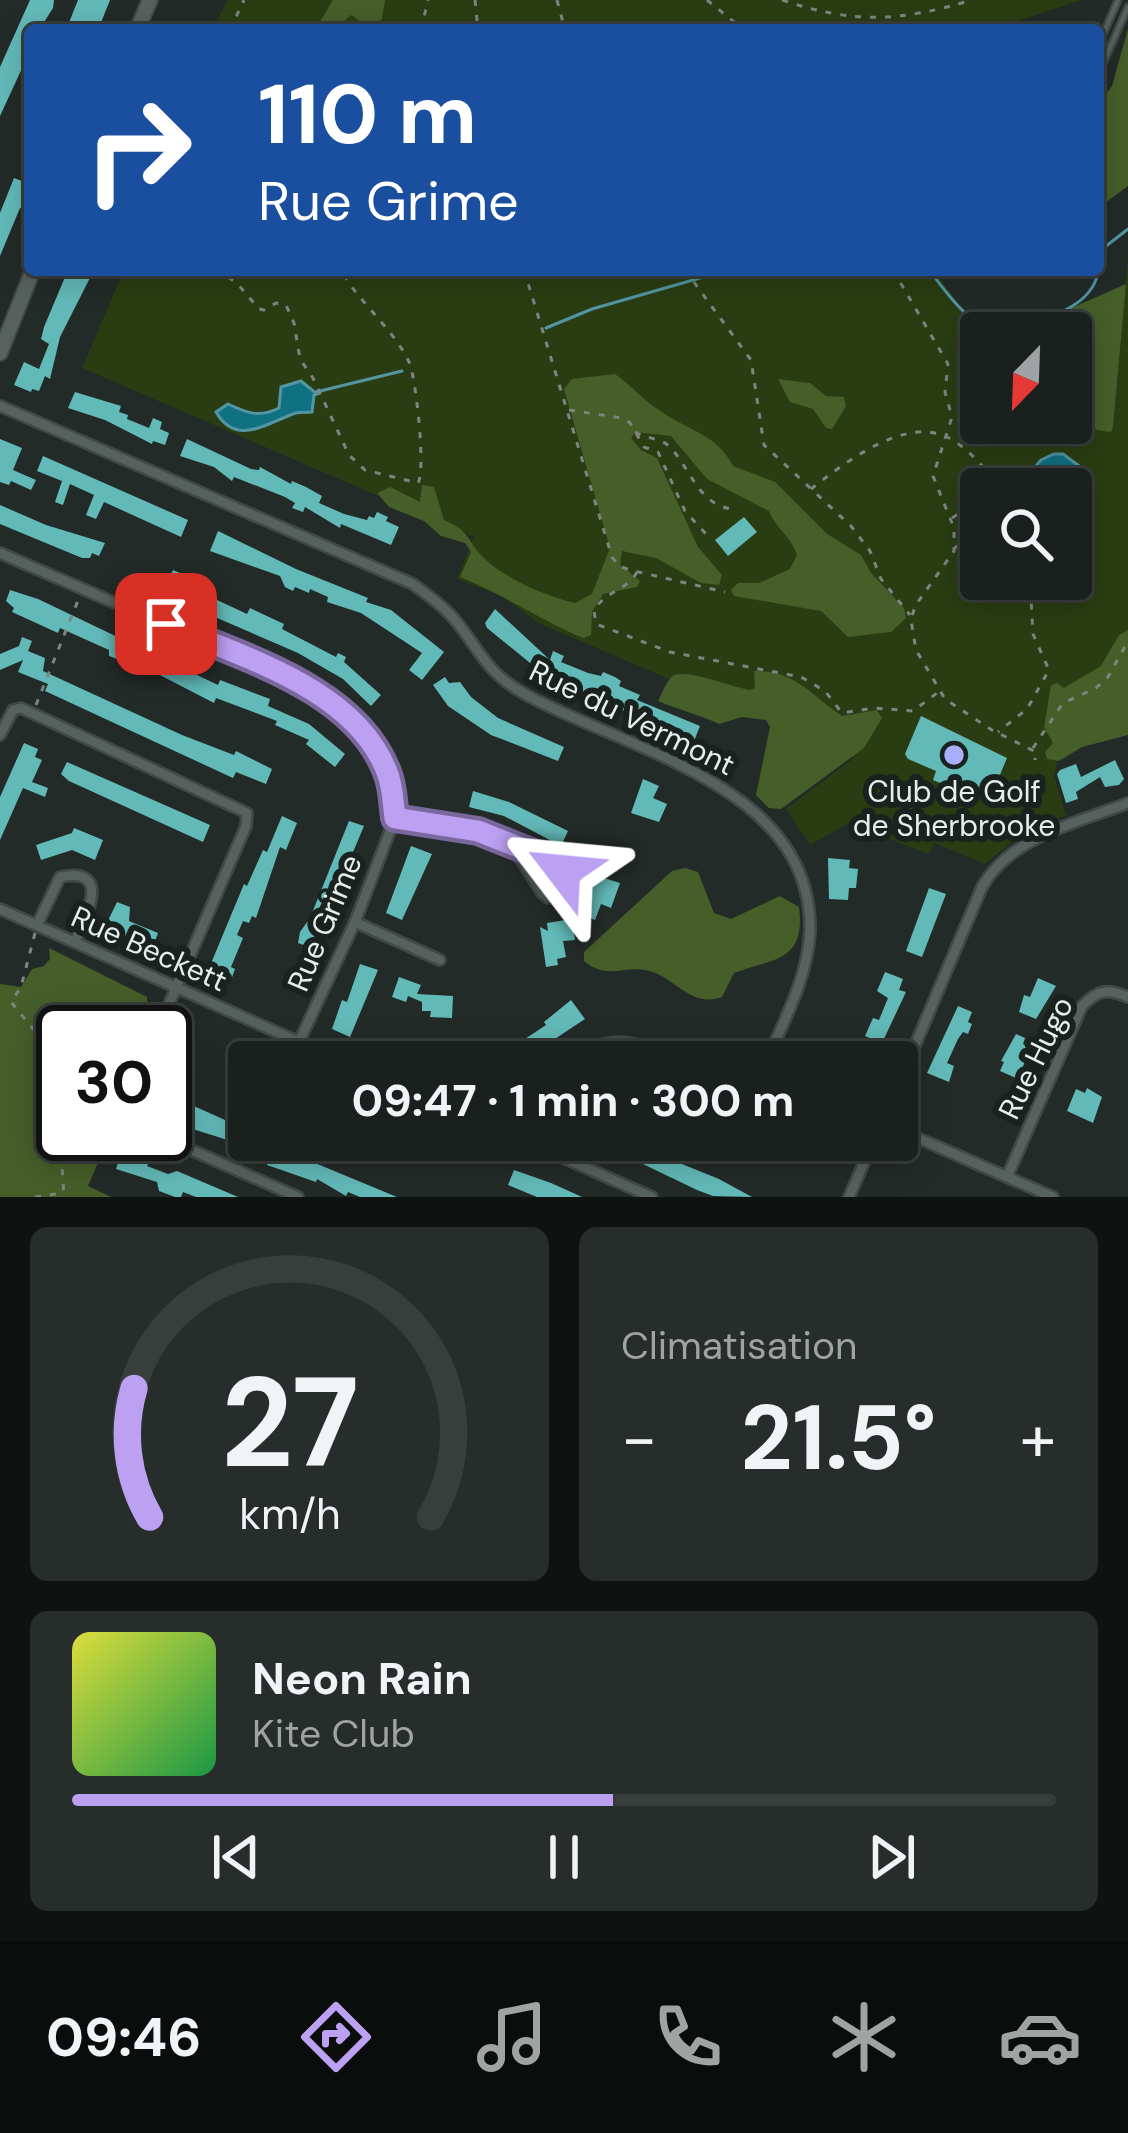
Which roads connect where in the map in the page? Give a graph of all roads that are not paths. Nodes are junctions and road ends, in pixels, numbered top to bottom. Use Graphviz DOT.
graph roads {
  1 [pos="1118,0"];
  2 [pos="1128,7"];
  3 [pos="1104,32"];
  4 [pos="1104,61"];
  5 [pos="31,276"];
  6 [pos="0,353"];
  7 [pos="0,406"];
  8 [pos="0,553"];
  9 [pos="0,735"];
  10 [pos="1128,803"];
  11 [pos="395,818"];
  12 [pos="508,841"];
  13 [pos="0,909"];
  14 [pos="356,922"];
  15 [pos="37,925"];
  16 [pos="75,942"];
  17 [pos="440,960"];
  18 [pos="176,988"];
  19 [pos="1128,997"];
  20 [pos="169,1005"];
  21 [pos="297,1041"];
  22 [pos="299,1041"];
  23 [pos="775,1041"];
  24 [pos="917,1041"];
  25 [pos="918,1138"];
  26 [pos="192,1150"];
  27 [pos="571,1161"];
  28 [pos="864,1161"];
  29 [pos="1007,1177"];
  30 [pos="298,1197"];
  31 [pos="652,1197"];
  32 [pos="848,1197"];
  33 [pos="1053,1197"];
  1 -- 3 [label="lane"];
  2 -- 4 [label="lane"];
  5 -- 6 [label="street"];
  7 -- 23 [label="street, Rue du Vermont"];
  8 -- 11 [label="street"];
  9 -- 18 [label="street"];
  10 -- 24 [label="street"];
  11 -- 12 [label="street"];
  11 -- 14 [label="street, Rue Grime"];
  12 -- 12 [label="street"];
  13 -- 15 [label="street, Rue Beckett"];
  14 -- 17 [label="street"];
  14 -- 22 [label="street, Rue Grime"];
  15 -- 16 [label="street, Rue Beckett"];
  15 -- 16 [label="street"];
  16 -- 18 [label="street, Rue Beckett"];
  18 -- 20 [label="street"];
  18 -- 21 [label="street, Rue Beckett"];
  19 -- 29 [label="street, Rue Hugo"];
  25 -- 29 [label="street"];
  26 -- 30 [label="street"];
  27 -- 31 [label="street"];
  28 -- 32 [label="street"];
  29 -- 33 [label="street"];
}
